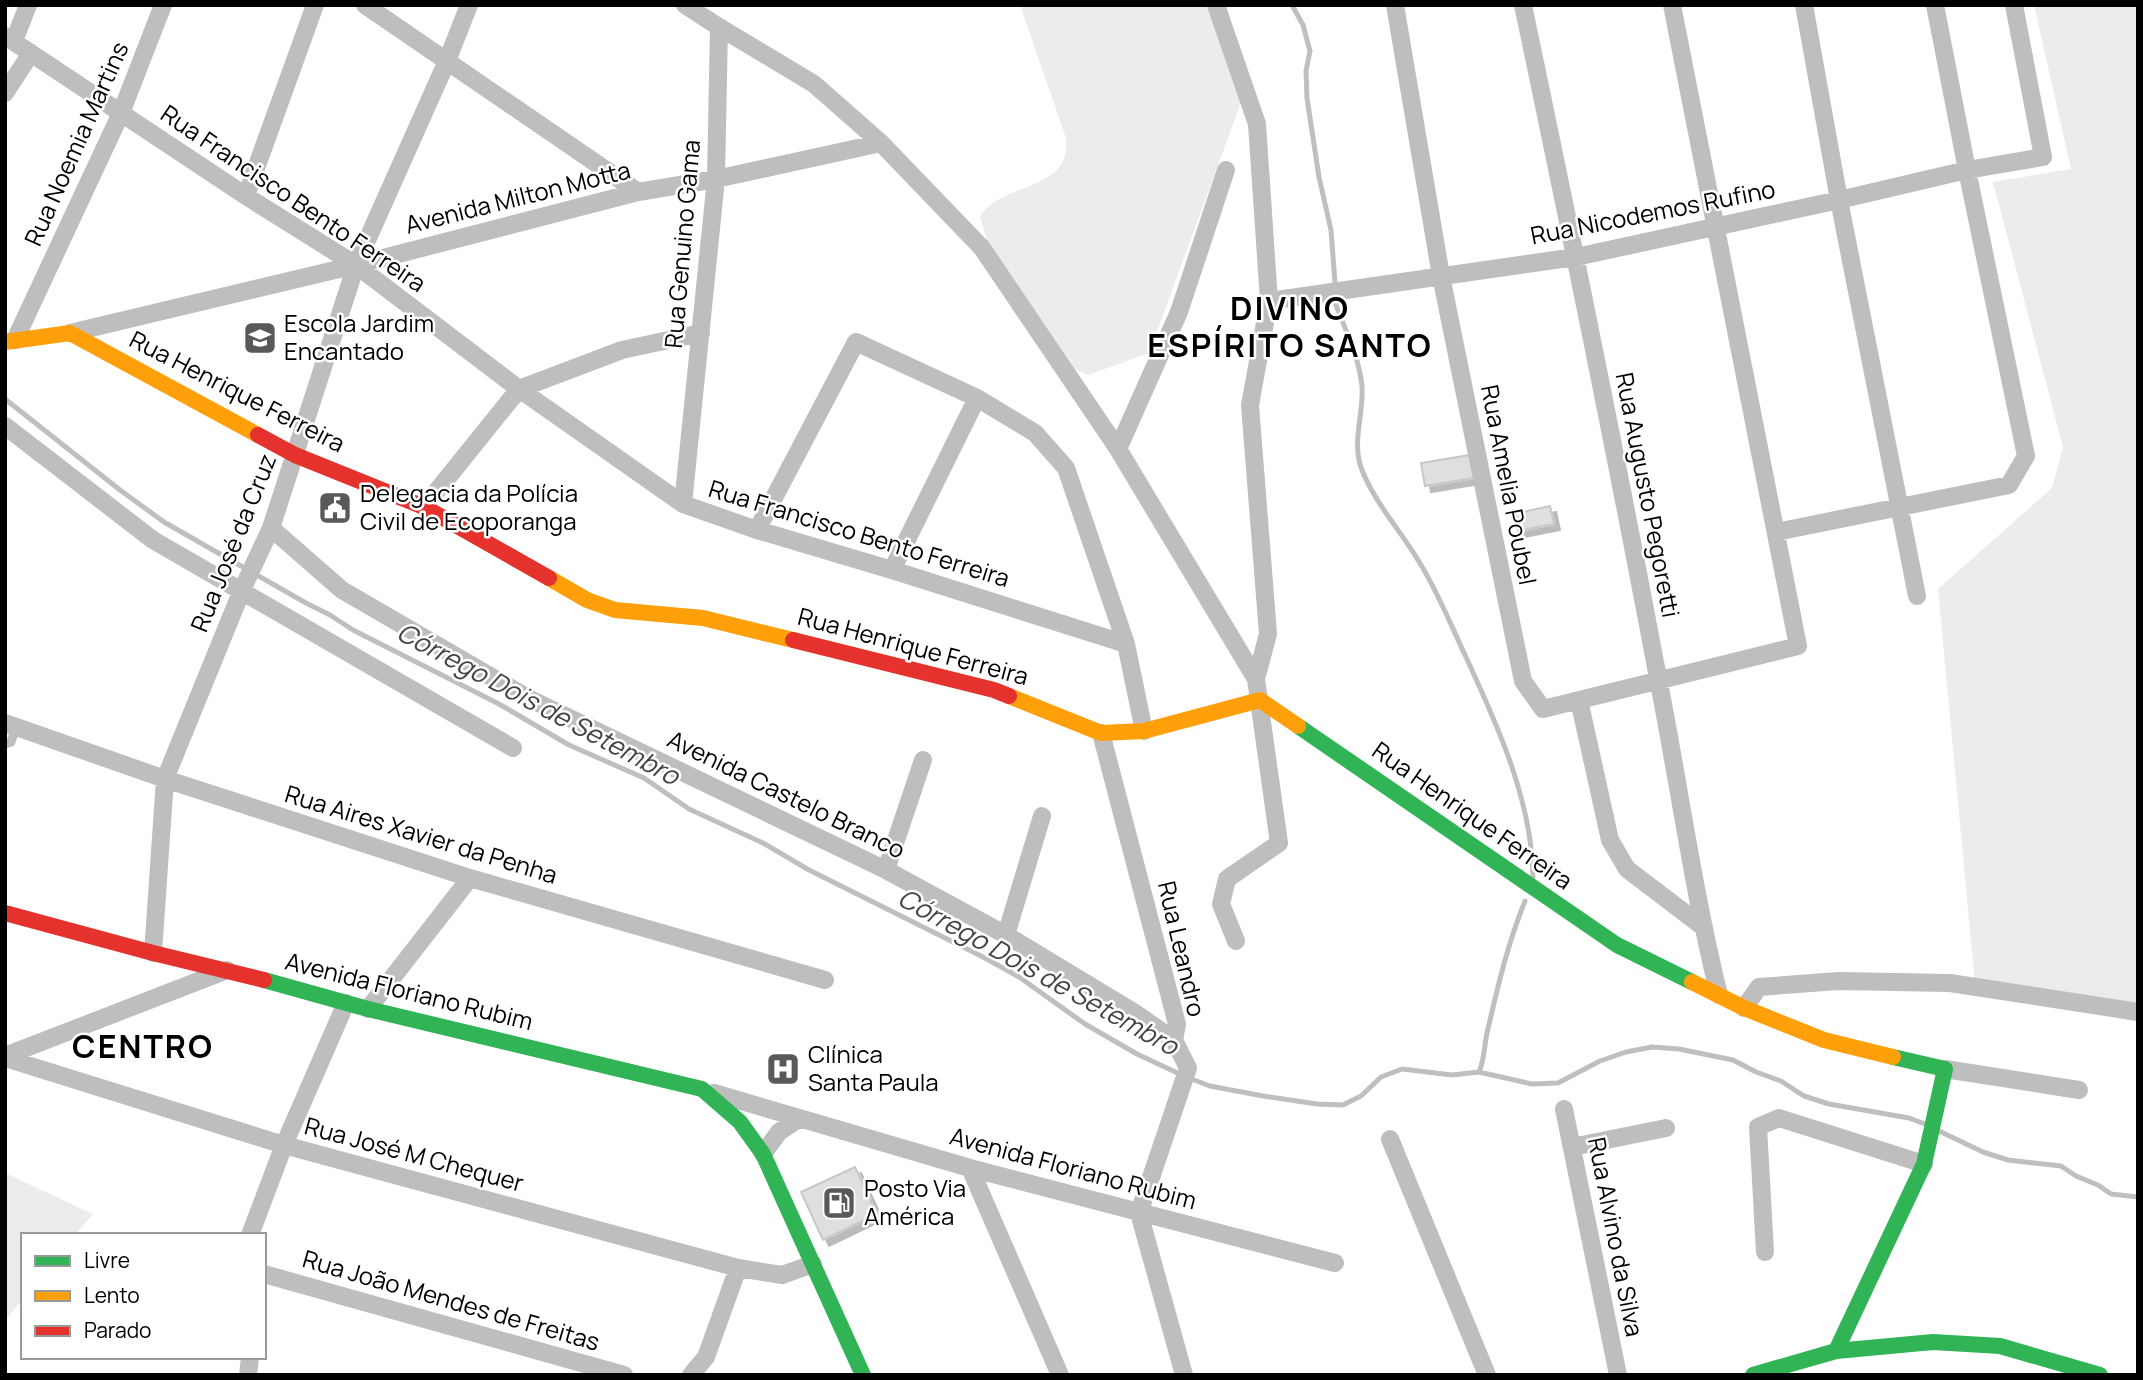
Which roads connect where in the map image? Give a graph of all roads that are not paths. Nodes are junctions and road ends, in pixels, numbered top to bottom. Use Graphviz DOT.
graph roads {
  1 [pos="28,5"];
  2 [pos="163,5"];
  3 [pos="315,5"];
  4 [pos="365,5"];
  5 [pos="469,5"];
  6 [pos="685,5"];
  7 [pos="1216,5"];
  8 [pos="1395,5"];
  9 [pos="1523,5"];
  10 [pos="1672,5"];
  11 [pos="1804,5"];
  12 [pos="1935,5"];
  13 [pos="2014,5"];
  14 [pos="719,27"];
  15 [pos="10,38"];
  16 [pos="31,53"];
  17 [pos="447,61"];
  18 [pos="5,93"];
  19 [pos="121,113"];
  20 [pos="881,143"];
  21 [pos="1226,170"];
  22 [pos="1967,170"];
  23 [pos="716,179"];
  24 [pos="638,192"];
  25 [pos="246,196"];
  26 [pos="1839,200"];
  27 [pos="1715,227"];
  28 [pos="1576,257"];
  29 [pos="356,265"];
  30 [pos="1441,276"];
  31 [pos="1269,301"];
  32 [pos="70,333"];
  33 [pos="701,333"];
  34 [pos="10,341"];
  35 [pos="519,389"];
  36 [pos="977,398"];
  37 [pos="5,426"];
  38 [pos="1118,449"];
  39 [pos="295,455"];
  40 [pos="684,504"];
  41 [pos="1900,506"];
  42 [pos="424,507"];
  43 [pos="271,528"];
  44 [pos="757,530"];
  45 [pos="1776,532"];
  46 [pos="892,569"];
  47 [pos="242,590"];
  48 [pos="1917,596"];
  49 [pos="1126,644"];
  50 [pos="1256,679"];
  51 [pos="1659,680"];
  52 [pos="1260,700"];
  53 [pos="1579,700"];
  54 [pos="11,725"];
  55 [pos="1144,732"];
  56 [pos="1101,733"];
  57 [pos="5,744"];
  58 [pos="513,748"];
  59 [pos="923,761"];
  60 [pos="165,779"];
  61 [pos="1042,816"];
  62 [pos="886,870"];
  63 [pos="470,878"];
  64 [pos="5,913"];
  65 [pos="1702,926"];
  66 [pos="1006,935"];
  67 [pos="1236,941"];
  68 [pos="153,953"];
  69 [pos="228,970"];
  70 [pos="825,980"];
  71 [pos="1719,995"];
  72 [pos="346,1003"];
  73 [pos="1744,1008"];
  74 [pos="368,1009"];
  75 [pos="2138,1012"];
  76 [pos="1174,1040"];
  77 [pos="5,1057"];
  78 [pos="1945,1069"];
  79 [pos="702,1089"];
  80 [pos="2079,1090"];
  81 [pos="1564,1109"];
  82 [pos="800,1118"];
  83 [pos="1666,1128"];
  84 [pos="1390,1139"];
  85 [pos="284,1145"];
  86 [pos="1572,1147"];
  87 [pos="763,1154"];
  88 [pos="1924,1164"];
  89 [pos="970,1168"];
  90 [pos="1139,1213"];
  91 [pos="251,1233"];
  92 [pos="1765,1252"];
  93 [pos="813,1264"];
  94 [pos="1335,1264"];
  95 [pos="738,1268"];
  96 [pos="266,1275"];
  97 [pos="1836,1351"];
  98 [pos="624,1375"];
  99 [pos="691,1375"];
  100 [pos="863,1375"];
  101 [pos="1060,1375"];
  102 [pos="1184,1375"];
  103 [pos="1487,1375"];
  104 [pos="1618,1375"];
  105 [pos="1753,1375"];
  106 [pos="2100,1375"];
  1 -- 15 [label="street"];
  2 -- 19 [label="street, Rua Noemia Martins"];
  3 -- 25 [label="street"];
  4 -- 17 [label="street"];
  5 -- 17 [label="street, Rua José da Cruz"];
  6 -- 14 [label="street"];
  7 -- 31 [label="street"];
  8 -- 30 [label="street, Rua Amelia Poubel"];
  9 -- 28 [label="street, Rua Augusto Pegoretti"];
  10 -- 27 [label="street"];
  11 -- 26 [label="street"];
  12 -- 22 [label="street"];
  13 -- 22 [label="street, Rua Nicodemos Rufino"];
  14 -- 20 [label="street"];
  14 -- 23 [label="street, Rua Genuino Gama"];
  15 -- 16 [label="street, Rua Francisco Bento Ferreira"];
  16 -- 18 [label="street"];
  16 -- 19 [label="street, Rua Francisco Bento Ferreira"];
  17 -- 24 [label="street"];
  17 -- 29 [label="street, Rua José da Cruz"];
  19 -- 25 [label="street, Rua Francisco Bento Ferreira"];
  19 -- 34 [label="street, Rua Noemia Martins"];
  20 -- 23 [label="street, Avenida Milton Motta"];
  20 -- 38 [label="street"];
  21 -- 38 [label="street"];
  22 -- 26 [label="street, Rua Nicodemos Rufino"];
  22 -- 41 [label="street"];
  23 -- 24 [label="street, Avenida Milton Motta"];
  23 -- 33 [label="street, Rua Genuino Gama"];
  24 -- 29 [label="street, Avenida Milton Motta"];
  25 -- 29 [label="street, Rua Francisco Bento Ferreira"];
  26 -- 27 [label="street, Rua Nicodemos Rufino"];
  26 -- 41 [label="street"];
  27 -- 28 [label="street, Rua Nicodemos Rufino"];
  27 -- 45 [label="street"];
  28 -- 30 [label="street, Rua Nicodemos Rufino"];
  28 -- 51 [label="street, Rua Augusto Pegoretti"];
  29 -- 32 [label="street, Avenida Milton Motta"];
  29 -- 35 [label="street, Rua Francisco Bento Ferreira"];
  29 -- 39 [label="street, Rua José da Cruz"];
  30 -- 31 [label="street, Rua Nicodemos Rufino"];
  30 -- 53 [label="street, Rua Amelia Poubel"];
  31 -- 50 [label="street"];
  32 -- 34 [label="street, Avenida Milton Motta"];
  32 -- 39 [label="street, Rua Henrique Ferreira"];
  33 -- 35 [label="street"];
  33 -- 40 [label="street, Rua Genuino Gama"];
  35 -- 40 [label="street, Rua Francisco Bento Ferreira"];
  35 -- 42 [label="street"];
  36 -- 44 [label="street"];
  36 -- 46 [label="street"];
  36 -- 49 [label="street"];
  37 -- 47 [label="street"];
  38 -- 50 [label="street"];
  39 -- 42 [label="street, Rua Henrique Ferreira"];
  39 -- 43 [label="street, Rua José da Cruz"];
  40 -- 44 [label="street, Rua Francisco Bento Ferreira"];
  41 -- 45 [label="street"];
  41 -- 48 [label="street"];
  42 -- 56 [label="street, Rua Henrique Ferreira"];
  43 -- 47 [label="street, Rua José da Cruz"];
  43 -- 62 [label="street, Avenida Castelo Branco"];
  44 -- 46 [label="street, Rua Francisco Bento Ferreira"];
  45 -- 51 [label="street, Rua Amelia Poubel"];
  46 -- 49 [label="street, Rua Francisco Bento Ferreira"];
  47 -- 58 [label="street"];
  47 -- 60 [label="street, Rua José da Cruz"];
  49 -- 55 [label="street"];
  50 -- 52 [label="street"];
  51 -- 53 [label="street, Rua Amelia Poubel"];
  51 -- 65 [label="street, Rua Augusto Pegoretti"];
  52 -- 55 [label="street, Rua Henrique Ferreira"];
  52 -- 67 [label="street"];
  52 -- 71 [label="street, Rua Henrique Ferreira"];
  53 -- 65 [label="street"];
  54 -- 57 [label="lane"];
  54 -- 60 [label="street, Rua Aires Xavier da Penha"];
  55 -- 56 [label="street, Rua Henrique Ferreira"];
  56 -- 76 [label="street, Rua Leandro"];
  59 -- 62 [label="street"];
  60 -- 63 [label="street, Rua Aires Xavier da Penha"];
  60 -- 68 [label="street, Rua José da Cruz"];
  61 -- 66 [label="street"];
  62 -- 66 [label="street, Avenida Castelo Branco"];
  63 -- 70 [label="street, Rua Aires Xavier da Penha"];
  63 -- 74 [label="street"];
  64 -- 68 [label="street, Avenida Floriano Rubim"];
  65 -- 71 [label="street, Rua Augusto Pegoretti"];
  66 -- 76 [label="street, Avenida Castelo Branco"];
  68 -- 69 [label="street, Avenida Floriano Rubim"];
  69 -- 72 [label="street, Avenida Floriano Rubim"];
  69 -- 77 [label="street"];
  71 -- 73 [label="street, Rua Henrique Ferreira"];
  72 -- 74 [label="street, Avenida Floriano Rubim"];
  72 -- 85 [label="street"];
  73 -- 75 [label="street"];
  73 -- 78 [label="street, Rua Henrique Ferreira"];
  74 -- 79 [label="street, Avenida Floriano Rubim"];
  76 -- 90 [label="street, Rua Leandro"];
  77 -- 85 [label="street, Rua José M Chequer"];
  78 -- 80 [label="street, Rua Henrique Ferreira"];
  78 -- 88 [label="street"];
  79 -- 82 [label="street, Avenida Floriano Rubim"];
  79 -- 87 [label="street"];
  81 -- 86 [label="street, Rua Alvino da Silva"];
  82 -- 87 [label="street"];
  82 -- 89 [label="street, Avenida Floriano Rubim"];
  83 -- 86 [label="street"];
  84 -- 103 [label="street"];
  85 -- 91 [label="street"];
  85 -- 95 [label="street, Rua José M Chequer"];
  86 -- 104 [label="street, Rua Alvino da Silva"];
  87 -- 93 [label="street"];
  88 -- 92 [label="street"];
  88 -- 97 [label="street"];
  89 -- 90 [label="street, Avenida Floriano Rubim"];
  89 -- 101 [label="street"];
  90 -- 94 [label="street, Avenida Floriano Rubim"];
  90 -- 102 [label="street"];
  93 -- 95 [label="street, Rua José M Chequer"];
  93 -- 100 [label="street"];
  95 -- 99 [label="street"];
  96 -- 98 [label="street, Rua João Mendes de Freitas"];
  97 -- 105 [label="street"];
  97 -- 106 [label="street"];
}
